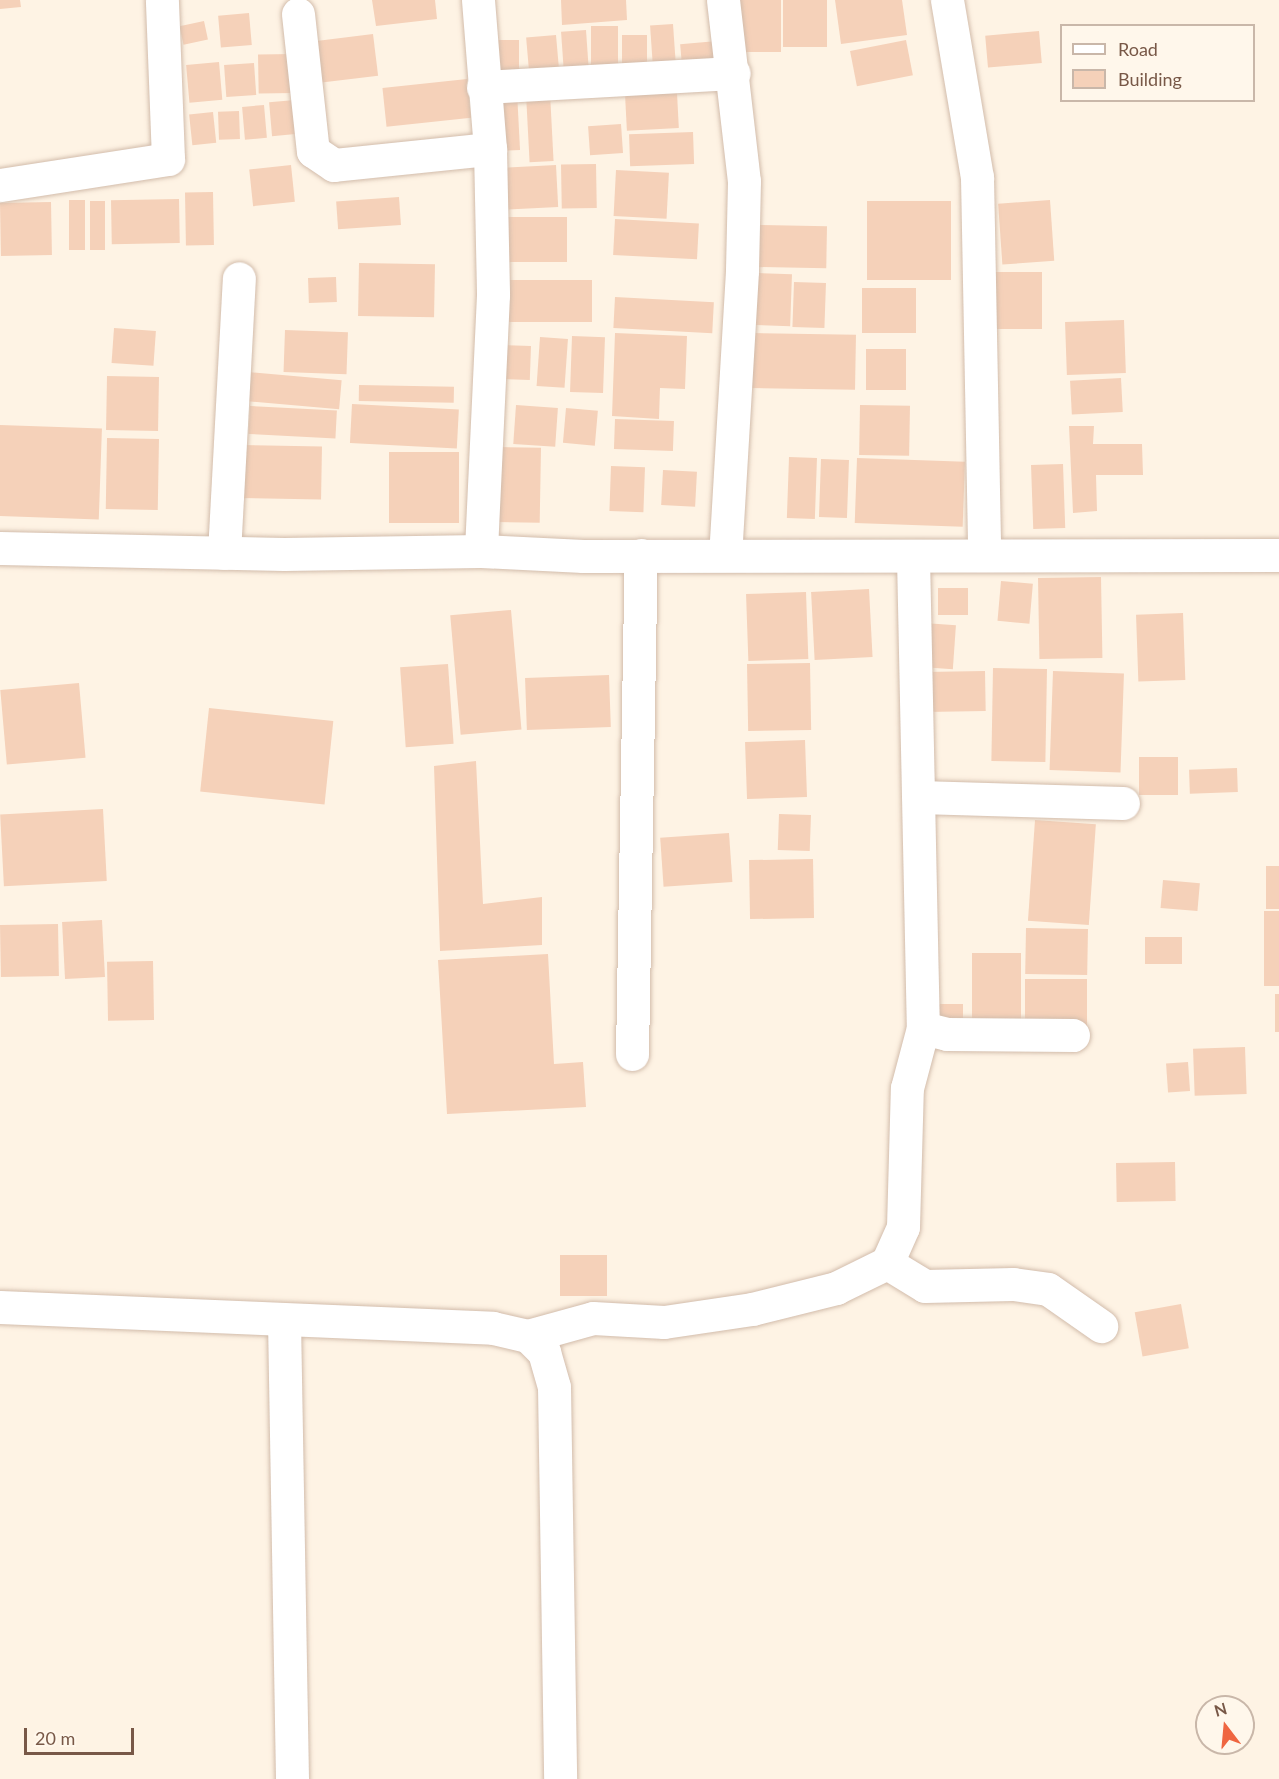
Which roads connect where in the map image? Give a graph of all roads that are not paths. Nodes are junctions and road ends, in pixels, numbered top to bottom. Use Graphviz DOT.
graph roads {
  1 [pos="162,0"];
  2 [pos="478,0"];
  3 [pos="723,0"];
  4 [pos="947,0"];
  5 [pos="298,14"];
  6 [pos="734,73"];
  7 [pos="483,87"];
  8 [pos="490,149"];
  9 [pos="0,185"];
  10 [pos="239,278"];
  11 [pos="0,548"];
  12 [pos="481,551"];
  13 [pos="224,553"];
  14 [pos="984,553"];
  15 [pos="641,555"];
  16 [pos="725,555"];
  17 [pos="1279,555"];
  18 [pos="913,557"];
  19 [pos="919,797"];
  20 [pos="1124,803"];
  21 [pos="923,1028"];
  22 [pos="1073,1035"];
  23 [pos="632,1054"];
  24 [pos="887,1263"];
  25 [pos="0,1307"];
  26 [pos="284,1320"];
  27 [pos="1101,1326"];
  28 [pos="528,1336"];
  29 [pos="292,1779"];
  30 [pos="560,1779"];
  1 -- 9 [label="street"];
  2 -- 7 [label="street"];
  3 -- 6 [label="street"];
  4 -- 14 [label="street"];
  5 -- 8 [label="street"];
  6 -- 7 [label="street"];
  6 -- 16 [label="street"];
  7 -- 8 [label="street"];
  8 -- 12 [label="street"];
  10 -- 13 [label="street"];
  11 -- 13 [label="street"];
  12 -- 13 [label="street"];
  12 -- 15 [label="street"];
  14 -- 17 [label="street"];
  14 -- 18 [label="street"];
  15 -- 16 [label="street"];
  15 -- 23 [label="street"];
  16 -- 18 [label="street"];
  18 -- 19 [label="street"];
  19 -- 20 [label="street"];
  19 -- 21 [label="street"];
  21 -- 22 [label="street"];
  21 -- 24 [label="street"];
  24 -- 27 [label="street"];
  24 -- 28 [label="street"];
  25 -- 26 [label="street"];
  26 -- 28 [label="street"];
  26 -- 29 [label="street"];
  28 -- 30 [label="street"];
}
